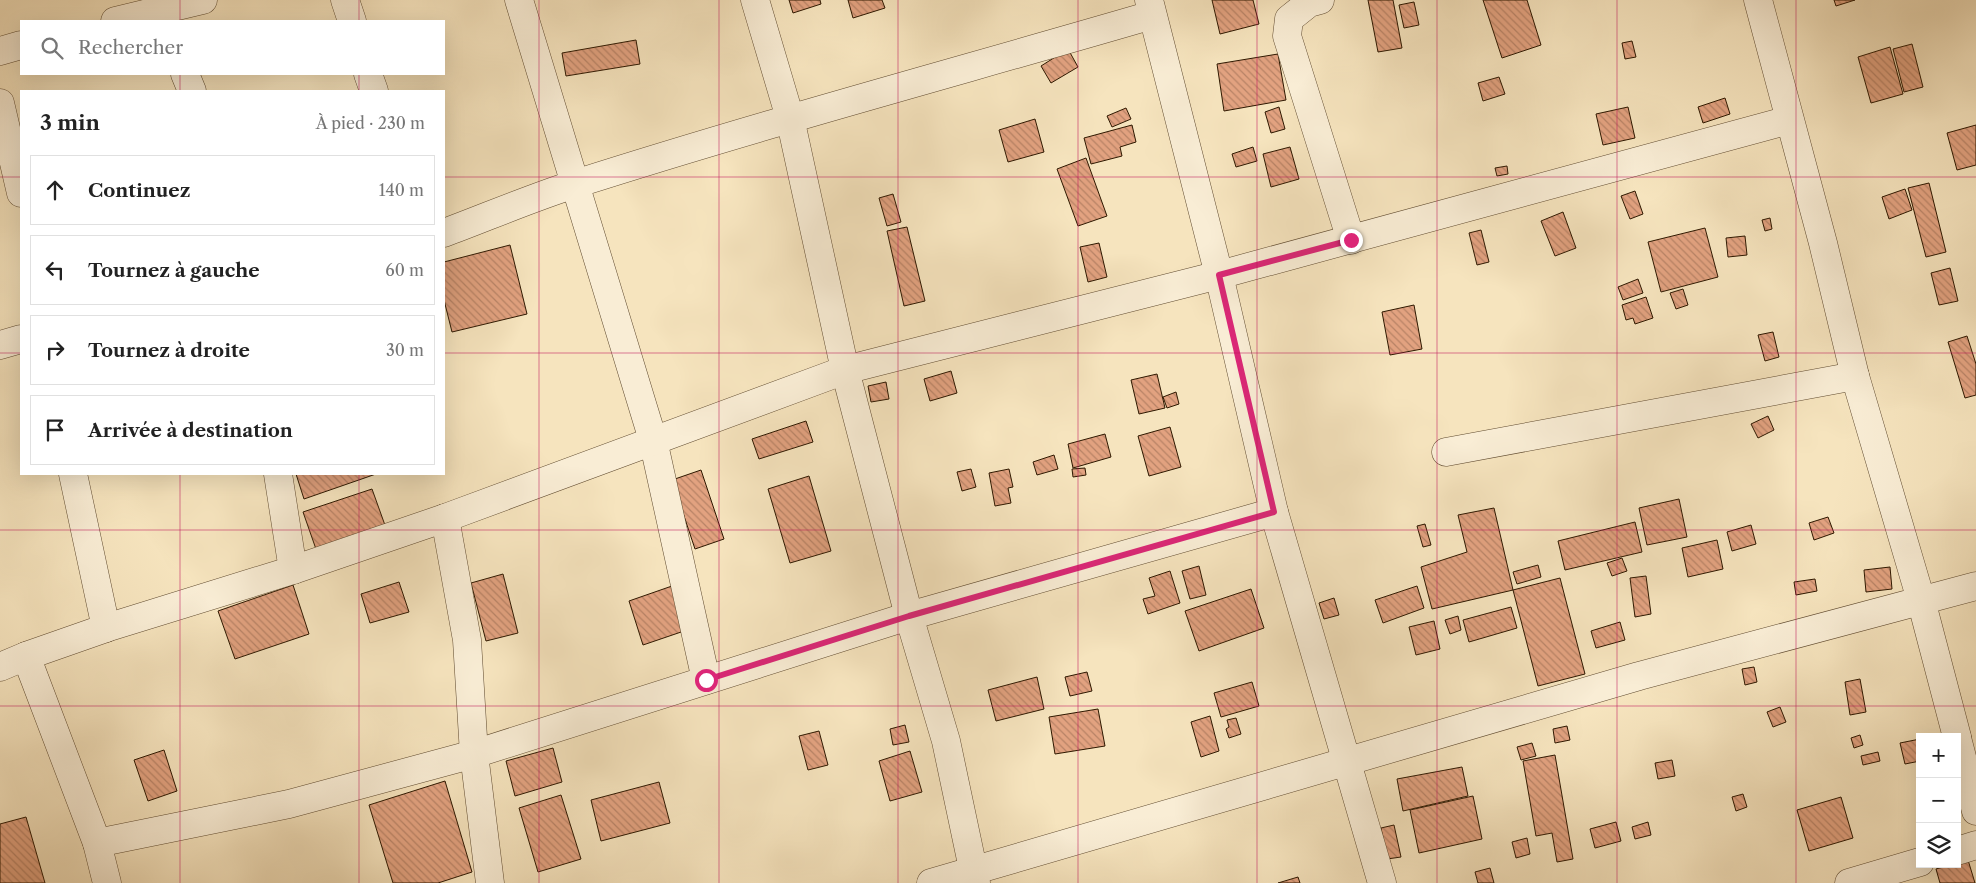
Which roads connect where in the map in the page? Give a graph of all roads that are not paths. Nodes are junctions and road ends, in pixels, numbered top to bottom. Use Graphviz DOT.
graph roads {
  1 [pos="203,0"];
  2 [pos="345,0"];
  3 [pos="519,0"];
  4 [pos="755,0"];
  5 [pos="1320,0"];
  6 [pos="1758,0"];
  7 [pos="1151,7"];
  8 [pos="161,10"];
  9 [pos="119,20"];
  10 [pos="352,20"];
  11 [pos="20,45"];
  12 [pos="0,51"];
  13 [pos="185,75"];
  14 [pos="368,75"];
  15 [pos="192,90"];
  16 [pos="374,90"];
  17 [pos="0,103"];
  18 [pos="790,118"];
  19 [pos="1789,120"];
  20 [pos="574,184"];
  21 [pos="20,189"];
  22 [pos="445,233"];
  23 [pos="1351,240"];
  24 [pos="1219,275"];
  25 [pos="20,339"];
  26 [pos="0,345"];
  27 [pos="845,370"];
  28 [pos="1855,376"];
  29 [pos="653,440"];
  30 [pos="1446,452"];
  31 [pos="73,475"];
  32 [pos="278,475"];
  33 [pos="1274,512"];
  34 [pos="445,518"];
  35 [pos="293,570"];
  36 [pos="1976,586"];
  37 [pos="1922,600"];
  38 [pos="909,616"];
  39 [pos="106,628"];
  40 [pos="26,656"];
  41 [pos="0,667"];
  42 [pos="706,680"];
  43 [pos="1956,733"];
  44 [pos="1961,753"];
  45 [pos="474,754"];
  46 [pos="1347,762"];
  47 [pos="1976,811"];
  48 [pos="97,843"];
  49 [pos="1976,845"];
  50 [pos="1961,850"];
  51 [pos="1916,863"];
  52 [pos="974,877"];
  53 [pos="107,883"];
  54 [pos="490,883"];
  55 [pos="931,883"];
  56 [pos="1382,883"];
  57 [pos="1849,883"];
  1 -- 8 [label="street"];
  2 -- 10 [label="street"];
  3 -- 20 [label="street"];
  4 -- 18 [label="street"];
  5 -- 23 [label="street"];
  6 -- 19 [label="street"];
  7 -- 18 [label="street"];
  7 -- 24 [label="street"];
  8 -- 9 [label="street"];
  11 -- 12 [label="street"];
  13 -- 15 [label="street"];
  14 -- 16 [label="street"];
  17 -- 21 [label="street"];
  18 -- 20 [label="street"];
  18 -- 27 [label="street"];
  19 -- 23 [label="street"];
  19 -- 28 [label="street"];
  20 -- 22 [label="street"];
  20 -- 29 [label="street"];
  23 -- 24 [label="street"];
  24 -- 27 [label="street"];
  24 -- 33 [label="street"];
  25 -- 26 [label="street"];
  27 -- 29 [label="street"];
  27 -- 38 [label="street"];
  28 -- 30 [label="street"];
  28 -- 37 [label="street"];
  29 -- 34 [label="street"];
  29 -- 42 [label="street"];
  31 -- 39 [label="street"];
  32 -- 35 [label="street"];
  33 -- 38 [label="street"];
  33 -- 46 [label="street"];
  34 -- 35 [label="street"];
  34 -- 45 [label="street"];
  35 -- 39 [label="street"];
  36 -- 37 [label="street"];
  37 -- 43 [label="street"];
  37 -- 46 [label="street"];
  38 -- 42 [label="street"];
  38 -- 52 [label="street"];
  39 -- 40 [label="street"];
  40 -- 41 [label="street"];
  40 -- 48 [label="street"];
  42 -- 45 [label="street"];
  44 -- 47 [label="street"];
  45 -- 48 [label="street"];
  45 -- 54 [label="street"];
  46 -- 52 [label="street"];
  46 -- 56 [label="street"];
  48 -- 53 [label="street"];
  49 -- 50 [label="street"];
  51 -- 57 [label="street"];
  52 -- 55 [label="street"];
}
